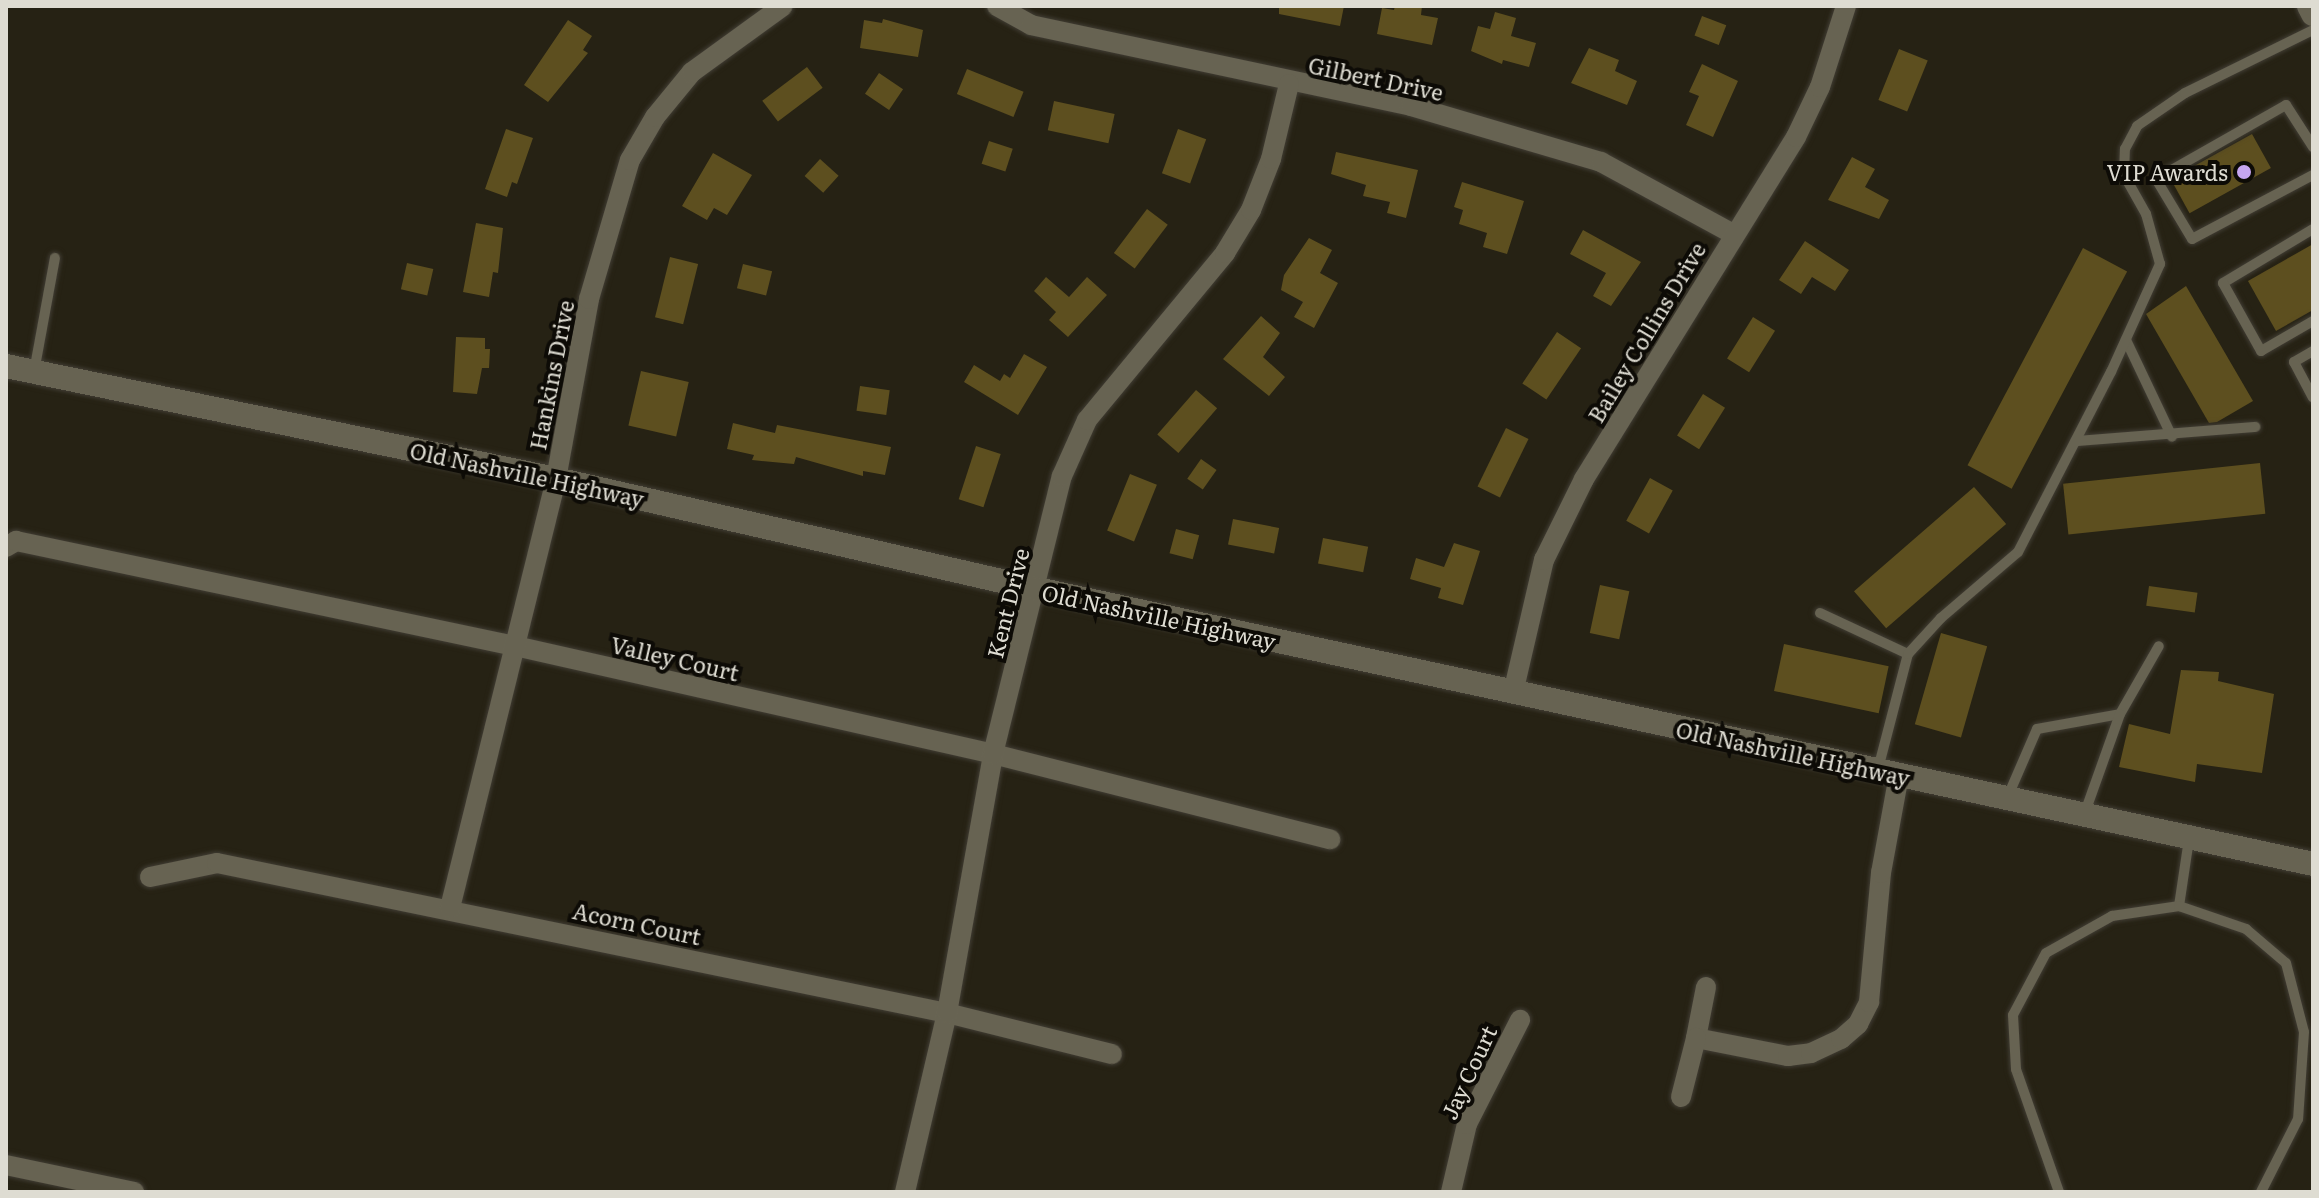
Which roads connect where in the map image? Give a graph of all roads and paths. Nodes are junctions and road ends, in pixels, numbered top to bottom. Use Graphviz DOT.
graph roads {
  1 [pos="783,6"];
  2 [pos="997,6"];
  3 [pos="1846,6"];
  4 [pos="2309,6"];
  5 [pos="2313,14"];
  6 [pos="2313,30"];
  7 [pos="1289,84"];
  8 [pos="2308,127"];
  9 [pos="2313,147"];
  10 [pos="2313,175"];
  11 [pos="2313,229"];
  12 [pos="1733,234"];
  13 [pos="55,258"];
  14 [pos="2313,321"];
  15 [pos="2126,340"];
  16 [pos="2313,351"];
  17 [pos="6,366"];
  18 [pos="34,372"];
  19 [pos="2313,397"];
  20 [pos="2255,427"];
  21 [pos="2172,437"];
  22 [pos="2076,441"];
  23 [pos="556,479"];
  24 [pos="6,547"];
  25 [pos="1037,589"];
  26 [pos="1820,613"];
  27 [pos="515,646"];
  28 [pos="2159,646"];
  29 [pos="1908,654"];
  30 [pos="1513,693"];
  31 [pos="2120,714"];
  32 [pos="993,754"];
  33 [pos="1888,773"];
  34 [pos="2007,798"];
  35 [pos="2084,815"];
  36 [pos="2189,837"];
  37 [pos="1330,839"];
  38 [pos="2313,864"];
  39 [pos="150,877"];
  40 [pos="2179,906"];
  41 [pos="450,908"];
  42 [pos="1706,987"];
  43 [pos="947,1013"];
  44 [pos="1520,1020"];
  45 [pos="1696,1038"];
  46 [pos="1112,1054"];
  47 [pos="1681,1097"];
  48 [pos="6,1165"];
  49 [pos="134,1192"];
  50 [pos="905,1192"];
  51 [pos="1451,1192"];
  52 [pos="2059,1192"];
  53 [pos="2261,1192"];
  1 -- 23 [label="street, Hankins Drive"];
  2 -- 7 [label="street, Gilbert Drive"];
  3 -- 12 [label="street, Bailey Collins Drive"];
  4 -- 5 [label="main road"];
  6 -- 15 [label="lane"];
  7 -- 12 [label="street, Gilbert Drive"];
  7 -- 25 [label="street, Kent Drive"];
  8 -- 9 [label="lane"];
  8 -- 10 [label="lane"];
  11 -- 14 [label="lane"];
  12 -- 30 [label="street, Bailey Collins Drive"];
  13 -- 18 [label="lane"];
  15 -- 21 [label="lane"];
  15 -- 22 [label="lane"];
  16 -- 19 [label="lane"];
  17 -- 18 [label="main road, Old Nashville Highway"];
  18 -- 23 [label="main road, Old Nashville Highway"];
  20 -- 21 [label="lane"];
  21 -- 22 [label="lane"];
  22 -- 29 [label="lane"];
  23 -- 25 [label="main road, Old Nashville Highway"];
  23 -- 27 [label="street, Hankins Drive"];
  24 -- 27 [label="street, Valley Court"];
  25 -- 30 [label="main road, Old Nashville Highway"];
  25 -- 32 [label="street, Kent Drive"];
  26 -- 29 [label="lane"];
  27 -- 32 [label="street, Valley Court"];
  27 -- 41 [label="street, Hankins Drive"];
  28 -- 31 [label="lane"];
  29 -- 33 [label="lane"];
  30 -- 33 [label="main road, Old Nashville Highway"];
  31 -- 34 [label="lane"];
  31 -- 35 [label="lane"];
  32 -- 37 [label="street, Valley Court"];
  32 -- 43 [label="street, Kent Drive"];
  33 -- 34 [label="main road, Old Nashville Highway"];
  33 -- 45 [label="street"];
  34 -- 35 [label="main road, Old Nashville Highway"];
  35 -- 36 [label="main road, Old Nashville Highway"];
  36 -- 38 [label="main road, Old Nashville Highway"];
  36 -- 40 [label="lane"];
  39 -- 41 [label="street, Acorn Court"];
  40 -- 52 [label="lane"];
  40 -- 53 [label="lane"];
  41 -- 43 [label="street, Acorn Court"];
  42 -- 45 [label="street"];
  43 -- 46 [label="street, Acorn Court"];
  43 -- 50 [label="street, Kent Drive"];
  44 -- 51 [label="street, Jay Court"];
  45 -- 47 [label="street"];
  48 -- 49 [label="street"];
}
